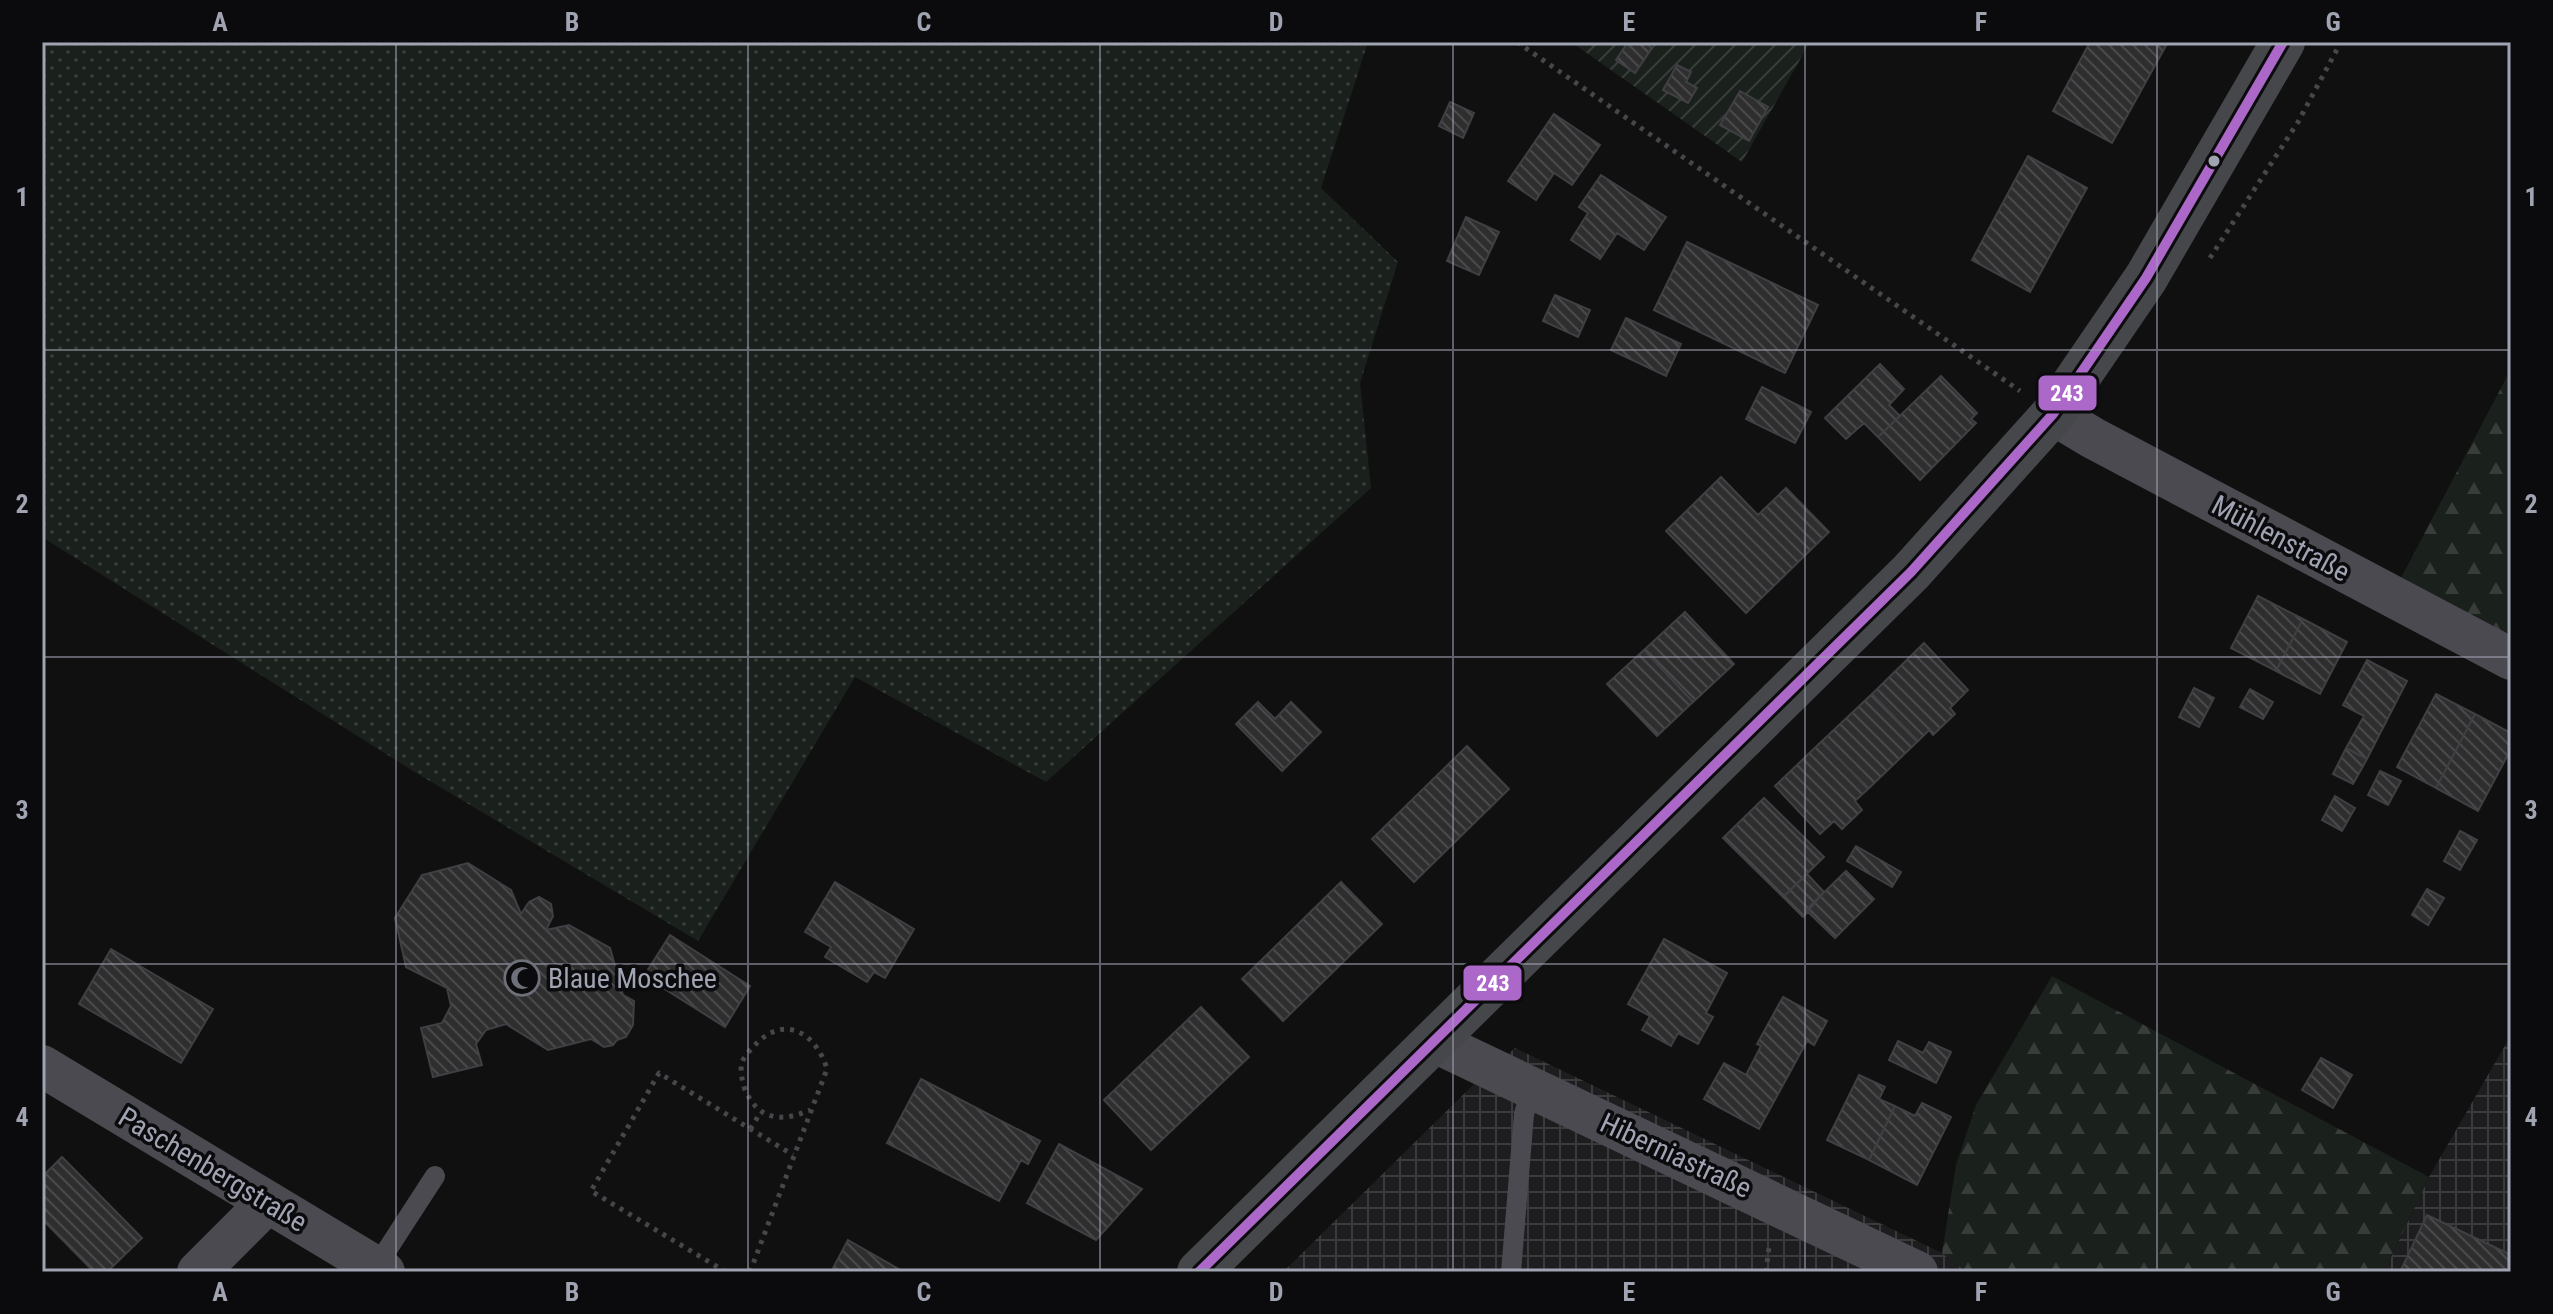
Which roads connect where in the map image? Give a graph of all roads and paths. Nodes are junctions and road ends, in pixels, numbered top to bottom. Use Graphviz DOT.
graph roads {
  1 [pos="1517,42"];
  2 [pos="2283,42"];
  3 [pos="2341,42"];
  4 [pos="2298,122"];
  5 [pos="2053,414"];
  6 [pos="2511,659"];
  7 [pos="1433,1041"];
  8 [pos="42,1066"];
  9 [pos="1532,1088"];
  10 [pos="810,1110"];
  11 [pos="761,1112"];
  12 [pos="750,1129"];
  13 [pos="793,1155"];
  14 [pos="435,1176"];
  15 [pos="268,1202"];
  16 [pos="380,1270"];
  17 [pos="198,1272"];
  18 [pos="726,1272"];
  19 [pos="750,1272"];
  20 [pos="1199,1272"];
  21 [pos="1511,1272"];
  22 [pos="1917,1272"];
  1 -- 5 [label="path"];
  2 -- 5 [label="main road"];
  3 -- 4 [label="path"];
  5 -- 6 [label="street, Mühlenstraße"];
  5 -- 7 [label="main road"];
  7 -- 9 [label="street, Hiberniastraße"];
  7 -- 20 [label="main road"];
  8 -- 15 [label="street, Paschenbergstraße"];
  9 -- 21 [label="lane"];
  9 -- 22 [label="street, Hiberniastraße"];
  10 -- 11 [label="path"];
  10 -- 11 [label="path"];
  10 -- 13 [label="path"];
  11 -- 12 [label="path"];
  12 -- 13 [label="path"];
  12 -- 18 [label="path"];
  13 -- 19 [label="path"];
  14 -- 16 [label="lane"];
  15 -- 16 [label="street, Paschenbergstraße"];
  15 -- 17 [label="street"];
}
